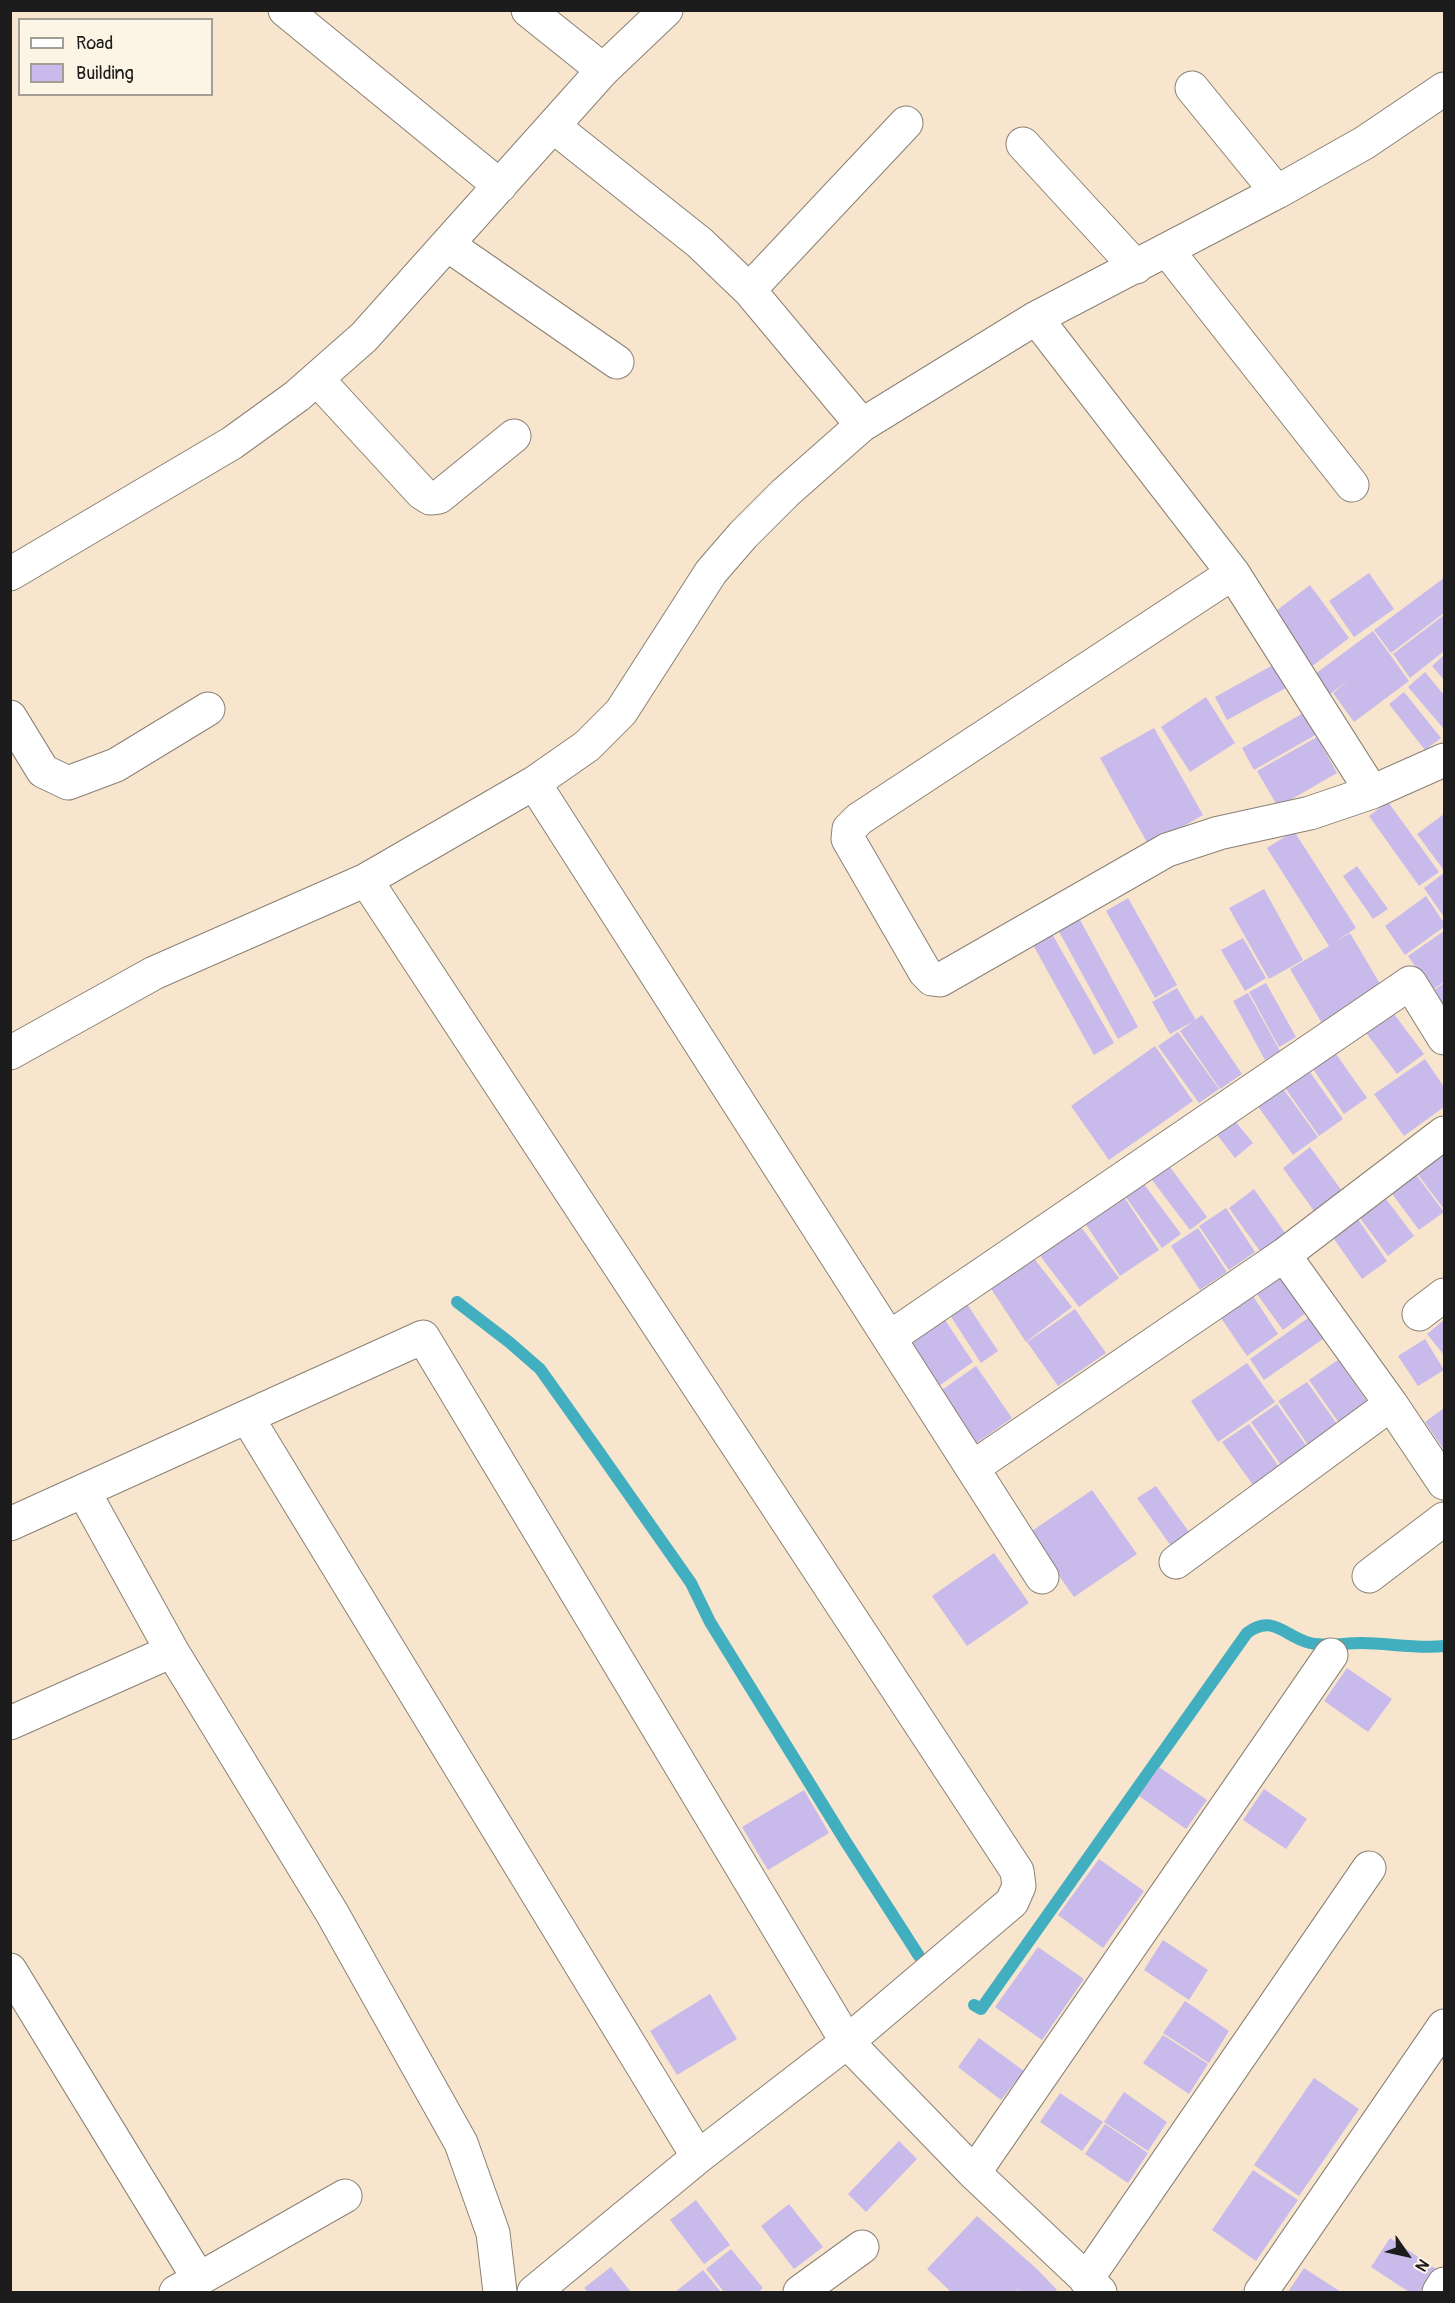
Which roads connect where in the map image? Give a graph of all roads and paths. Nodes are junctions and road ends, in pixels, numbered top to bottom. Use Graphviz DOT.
graph roads {
  1 [pos="285,10"];
  2 [pos="528,10"];
  3 [pos="666,10"];
  4 [pos="603,70"];
  5 [pos="1192,88"];
  6 [pos="1444,89"];
  7 [pos="906,123"];
  8 [pos="553,126"];
  9 [pos="1023,144"];
  10 [pos="500,186"];
  11 [pos="1277,192"];
  12 [pos="448,245"];
  13 [pos="1167,250"];
  14 [pos="1136,267"];
  15 [pos="749,290"];
  16 [pos="1036,318"];
  17 [pos="617,362"];
  18 [pos="317,379"];
  19 [pos="862,425"];
  20 [pos="514,436"];
  21 [pos="1352,485"];
  22 [pos="1233,573"];
  23 [pos="10,574"];
  24 [pos="208,709"];
  25 [pos="10,717"];
  26 [pos="1444,760"];
  27 [pos="534,783"];
  28 [pos="1372,792"];
  29 [pos="366,880"];
  30 [pos="1444,1038"];
  31 [pos="10,1053"];
  32 [pos="1444,1133"];
  33 [pos="1284,1255"];
  34 [pos="889,1338"];
  35 [pos="1391,1404"];
  36 [pos="247,1417"];
  37 [pos="972,1468"];
  38 [pos="1444,1483"];
  39 [pos="84,1492"];
  40 [pos="1444,1519"];
  41 [pos="10,1524"];
  42 [pos="1176,1562"];
  43 [pos="1369,1576"];
  44 [pos="1042,1577"];
  45 [pos="172,1651"];
  46 [pos="1331,1655"];
  47 [pos="10,1723"];
  48 [pos="1369,1868"];
  49 [pos="10,1970"];
  50 [pos="1444,2026"];
  51 [pos="847,2042"];
  52 [pos="698,2157"];
  53 [pos="974,2173"];
  54 [pos="345,2196"];
  55 [pos="862,2247"];
  56 [pos="1444,2284"];
  57 [pos="187,2286"];
  58 [pos="1093,2286"];
  59 [pos="500,2292"];
  60 [pos="534,2292"];
  61 [pos="800,2292"];
  62 [pos="1261,2292"];
  63 [pos="1439,2292"];
  1 -- 10 [label="street"];
  2 -- 4 [label="street"];
  3 -- 4 [label="street"];
  4 -- 8 [label="street"];
  5 -- 11 [label="street"];
  6 -- 11 [label="street"];
  7 -- 15 [label="street"];
  8 -- 10 [label="street"];
  8 -- 15 [label="street"];
  9 -- 14 [label="street"];
  10 -- 12 [label="street"];
  11 -- 13 [label="street"];
  12 -- 17 [label="street"];
  12 -- 18 [label="street"];
  13 -- 14 [label="street"];
  13 -- 21 [label="street"];
  14 -- 16 [label="street"];
  15 -- 19 [label="street"];
  16 -- 19 [label="street"];
  16 -- 22 [label="street"];
  18 -- 20 [label="street"];
  18 -- 23 [label="street"];
  19 -- 27 [label="street"];
  22 -- 28 [label="street"];
  22 -- 28 [label="street"];
  24 -- 25 [label="street"];
  26 -- 28 [label="street"];
  27 -- 29 [label="street"];
  27 -- 34 [label="street"];
  29 -- 31 [label="street"];
  29 -- 51 [label="street"];
  30 -- 34 [label="street"];
  32 -- 33 [label="street"];
  33 -- 35 [label="street"];
  33 -- 37 [label="street"];
  34 -- 37 [label="street"];
  35 -- 38 [label="street"];
  35 -- 42 [label="street"];
  36 -- 39 [label="street"];
  36 -- 51 [label="street"];
  36 -- 52 [label="street"];
  37 -- 44 [label="street"];
  39 -- 41 [label="street"];
  39 -- 45 [label="street"];
  40 -- 43 [label="street"];
  45 -- 47 [label="street"];
  45 -- 59 [label="street"];
  46 -- 53 [label="street"];
  48 -- 58 [label="street"];
  49 -- 57 [label="street"];
  50 -- 62 [label="street"];
  51 -- 52 [label="street"];
  51 -- 53 [label="street"];
  52 -- 60 [label="street"];
  53 -- 58 [label="street"];
  54 -- 57 [label="street"];
  55 -- 61 [label="street"];
  56 -- 63 [label="street"];
}
